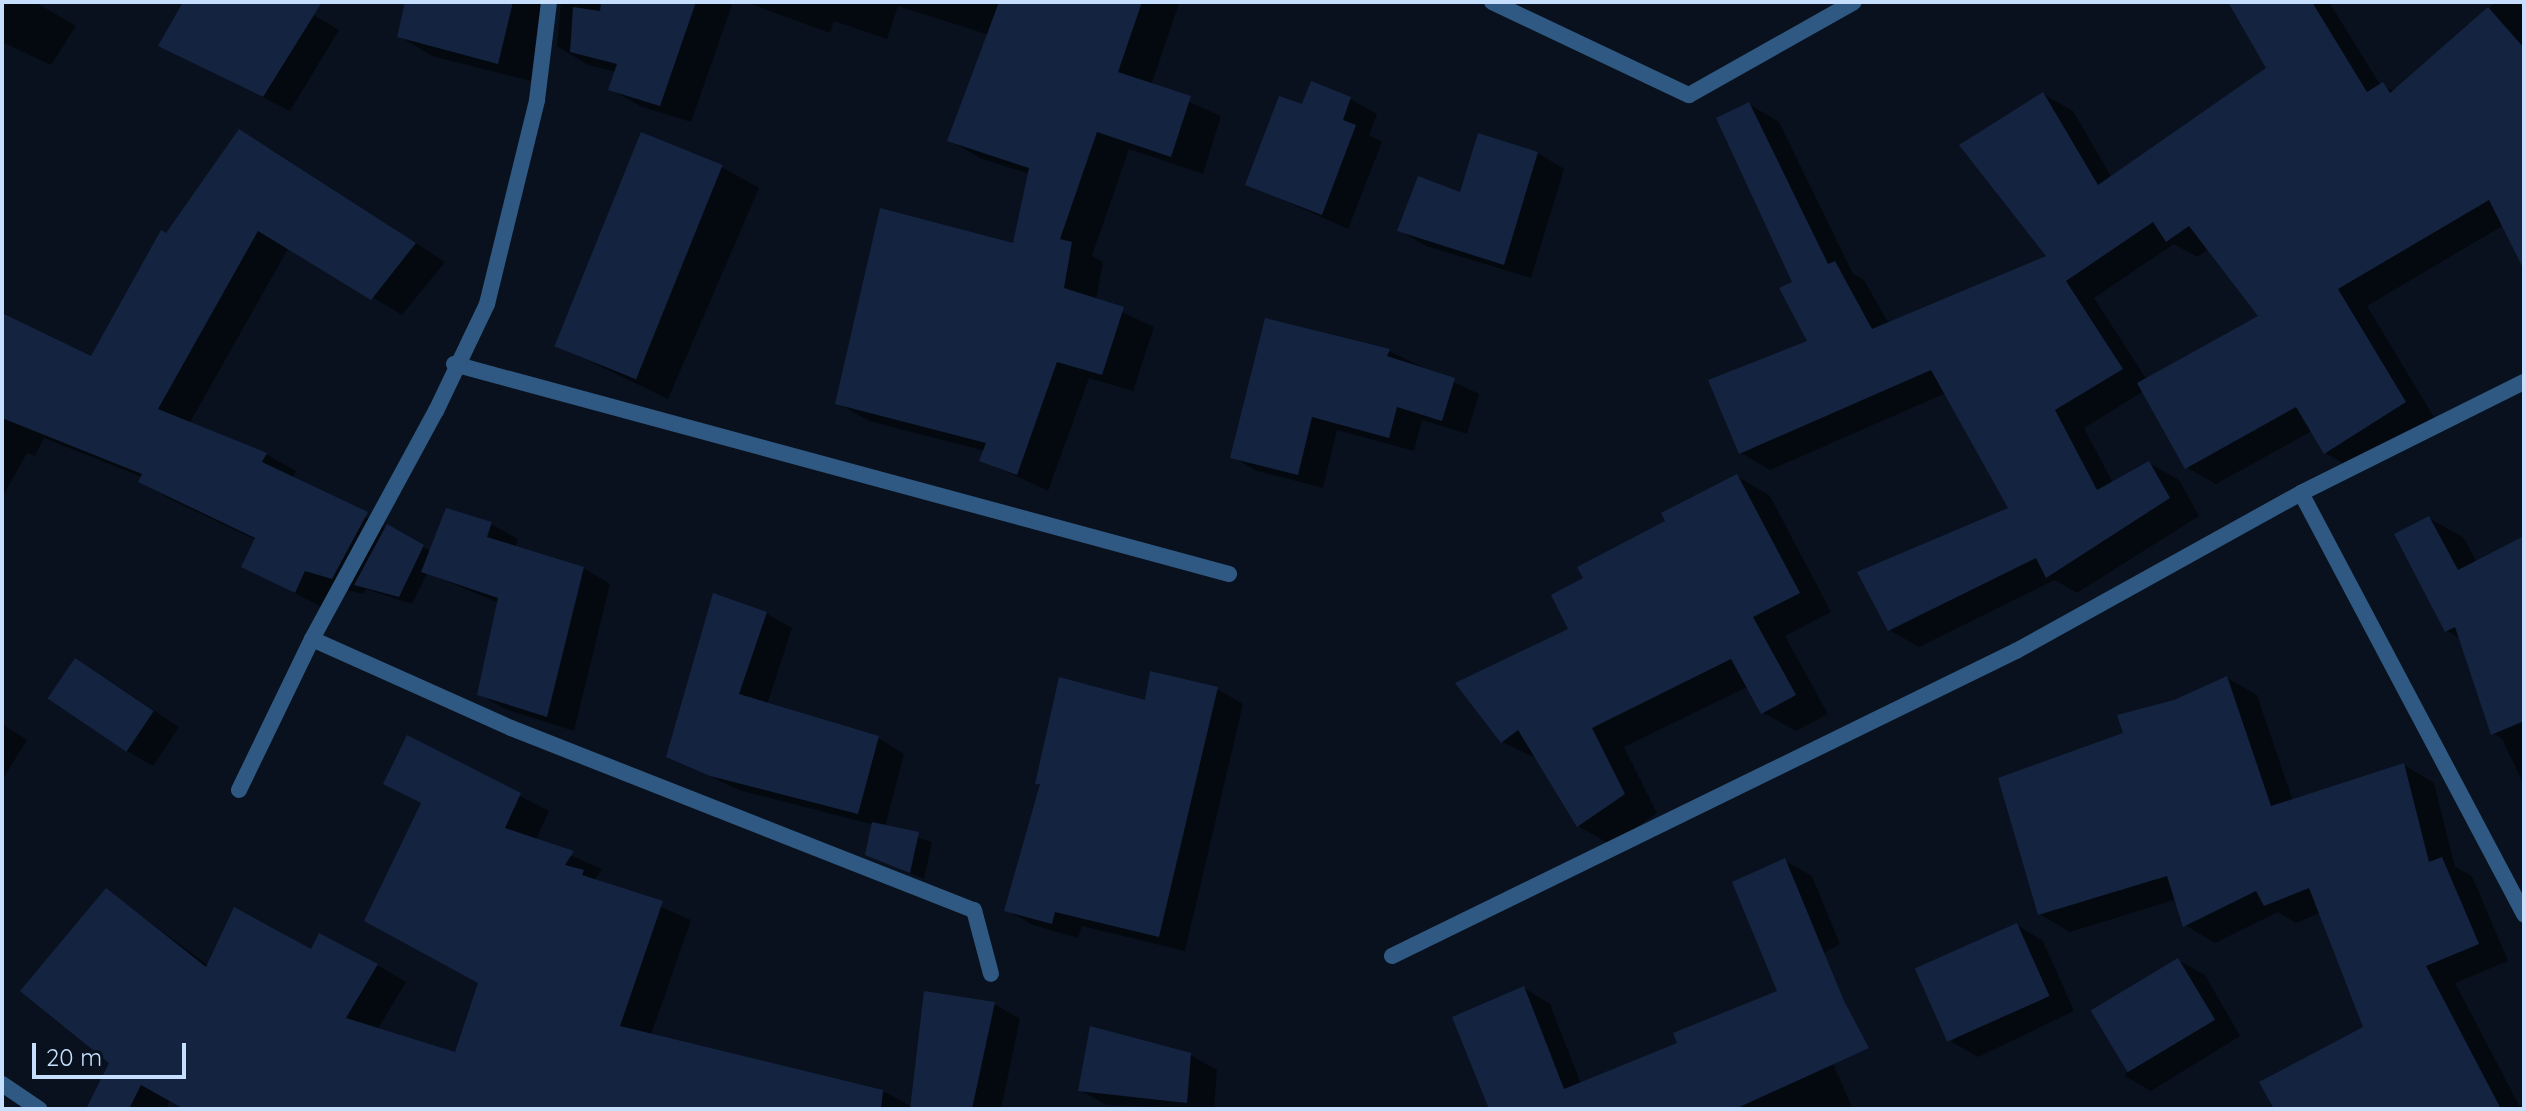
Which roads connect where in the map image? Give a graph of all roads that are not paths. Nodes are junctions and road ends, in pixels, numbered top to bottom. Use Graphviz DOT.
graph roads {
  1 [pos="549,2"];
  2 [pos="1492,2"];
  3 [pos="1854,2"];
  4 [pos="454,364"];
  5 [pos="2524,382"];
  6 [pos="2301,493"];
  7 [pos="1229,574"];
  8 [pos="312,639"];
  9 [pos="239,790"];
  10 [pos="2524,915"];
  11 [pos="1392,956"];
  12 [pos="991,974"];
  13 [pos="2,1084"];
  14 [pos="39,1109"];
  1 -- 4 [label="street"];
  2 -- 3 [label="street"];
  4 -- 7 [label="street"];
  4 -- 8 [label="street"];
  5 -- 6 [label="street"];
  6 -- 10 [label="street"];
  6 -- 11 [label="street"];
  8 -- 9 [label="street"];
  8 -- 12 [label="street"];
  13 -- 14 [label="street"];
}
